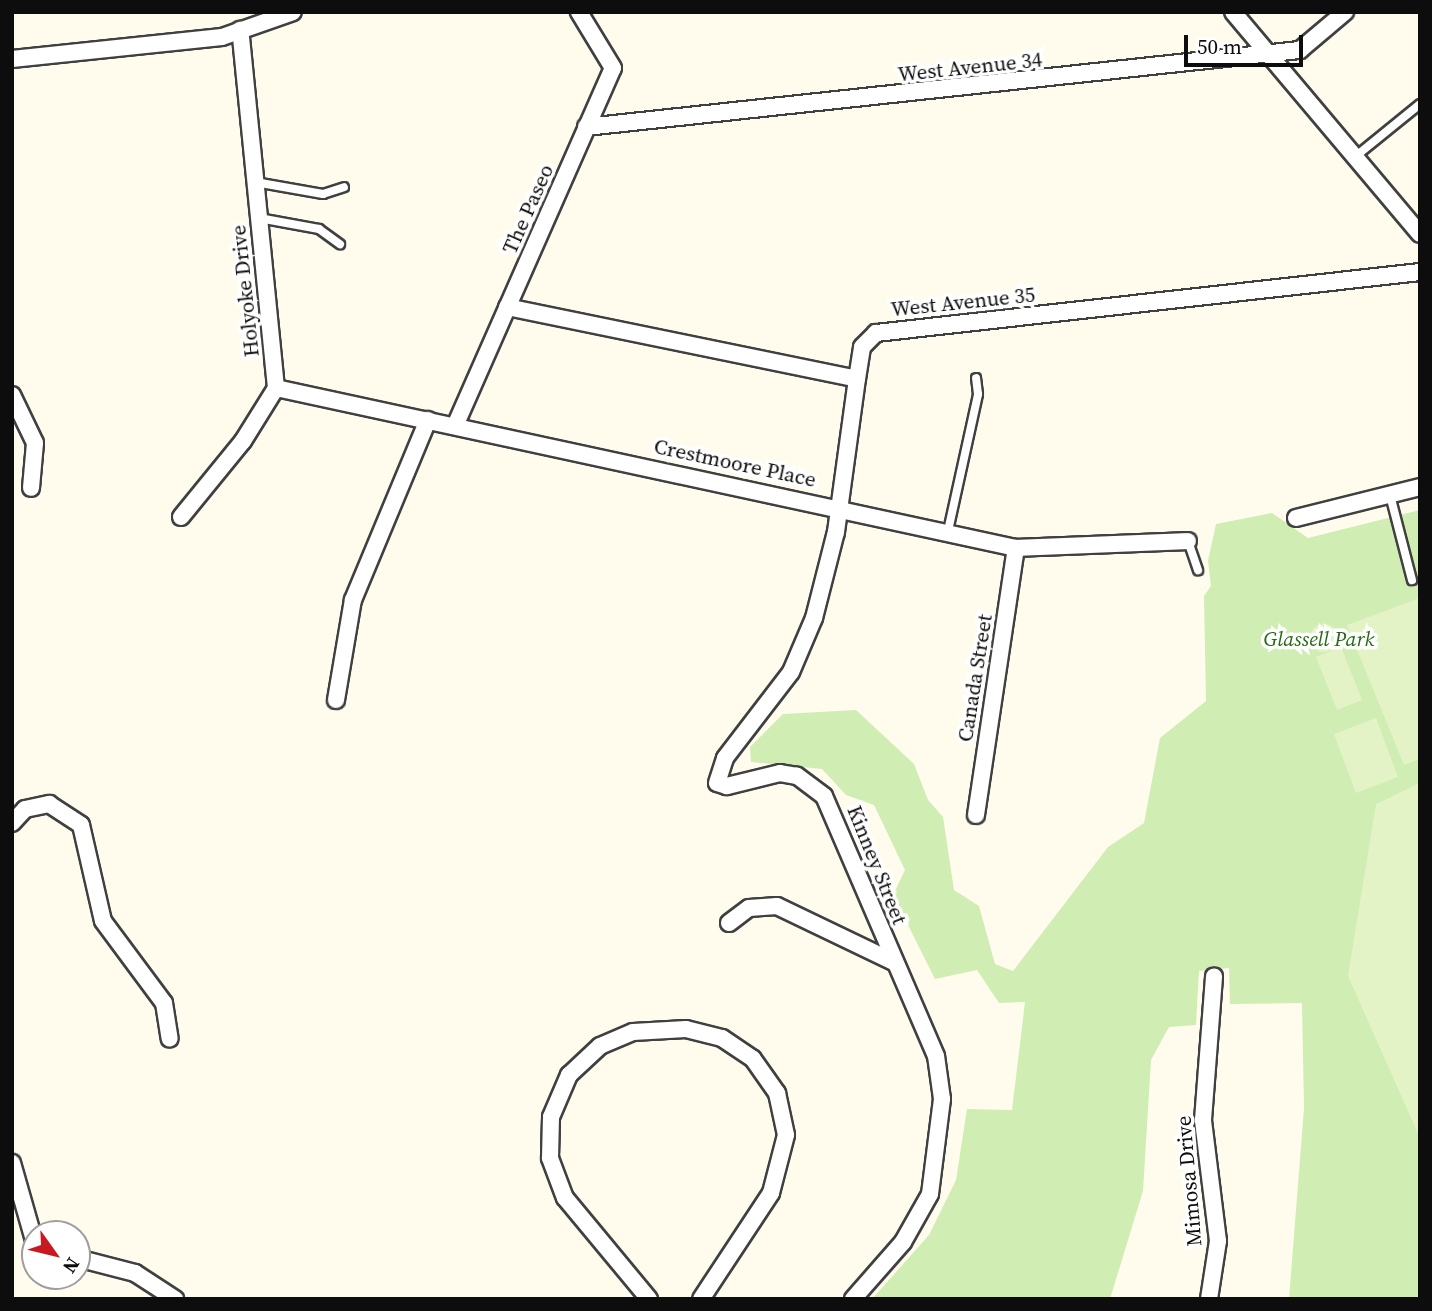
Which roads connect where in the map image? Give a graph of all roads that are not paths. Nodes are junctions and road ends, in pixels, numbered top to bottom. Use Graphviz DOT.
graph roads {
  1 [pos="293,12"];
  2 [pos="579,12"];
  3 [pos="1233,12"];
  4 [pos="1345,12"];
  5 [pos="240,30"];
  6 [pos="1269,52"];
  7 [pos="12,59"];
  8 [pos="1420,104"];
  9 [pos="586,127"];
  10 [pos="1356,156"];
  11 [pos="256,182"];
  12 [pos="344,187"];
  13 [pos="259,218"];
  14 [pos="1420,234"];
  15 [pos="340,244"];
  16 [pos="1420,272"];
  17 [pos="508,307"];
  18 [pos="976,378"];
  19 [pos="857,379"];
  20 [pos="276,388"];
  21 [pos="12,395"];
  22 [pos="428,420"];
  23 [pos="455,426"];
  24 [pos="1420,487"];
  25 [pos="31,488"];
  26 [pos="1390,495"];
  27 [pos="836,506"];
  28 [pos="181,517"];
  29 [pos="1296,518"];
  30 [pos="948,531"];
  31 [pos="1188,541"];
  32 [pos="1016,548"];
  33 [pos="1198,569"];
  34 [pos="1412,580"];
  35 [pos="336,700"];
  36 [pos="976,814"];
  37 [pos="12,823"];
  38 [pos="729,923"];
  39 [pos="894,962"];
  40 [pos="1214,976"];
  41 [pos="170,1039"];
  42 [pos="12,1163"];
  43 [pos="28,1220"];
  44 [pos="91,1262"];
  45 [pos="175,1299"];
  46 [pos="649,1299"];
  47 [pos="701,1299"];
  48 [pos="853,1299"];
  49 [pos="1209,1299"];
  1 -- 5 [label="street"];
  2 -- 9 [label="street, The Paseo"];
  3 -- 6 [label="street"];
  4 -- 6 [label="street, West Avenue 34"];
  5 -- 7 [label="street"];
  5 -- 11 [label="street, Holyoke Drive"];
  6 -- 9 [label="street, West Avenue 34"];
  6 -- 10 [label="street"];
  8 -- 10 [label="lane"];
  9 -- 17 [label="street, The Paseo"];
  10 -- 14 [label="street"];
  11 -- 12 [label="lane"];
  11 -- 13 [label="street, Holyoke Drive"];
  13 -- 15 [label="lane"];
  13 -- 20 [label="street, Holyoke Drive"];
  16 -- 19 [label="street, West Avenue 35"];
  17 -- 19 [label="street"];
  17 -- 23 [label="street, The Paseo"];
  18 -- 30 [label="lane"];
  19 -- 27 [label="street, Kinney Street"];
  20 -- 22 [label="street, Crestmoore Place"];
  20 -- 28 [label="street"];
  21 -- 25 [label="street"];
  22 -- 23 [label="street, Crestmoore Place"];
  22 -- 35 [label="street"];
  23 -- 27 [label="street, Crestmoore Place"];
  24 -- 26 [label="street"];
  26 -- 29 [label="street"];
  26 -- 34 [label="lane"];
  27 -- 30 [label="street, Crestmoore Place"];
  27 -- 39 [label="street, Kinney Street"];
  30 -- 32 [label="street, Crestmoore Place"];
  31 -- 32 [label="street, Crestmoore Place"];
  31 -- 33 [label="lane"];
  32 -- 36 [label="street, Canada Street"];
  37 -- 41 [label="street"];
  38 -- 39 [label="street"];
  39 -- 48 [label="street, Kinney Street"];
  40 -- 49 [label="street, Mimosa Drive"];
  42 -- 43 [label="street"];
  44 -- 45 [label="street"];
  46 -- 47 [label="street"];
}
